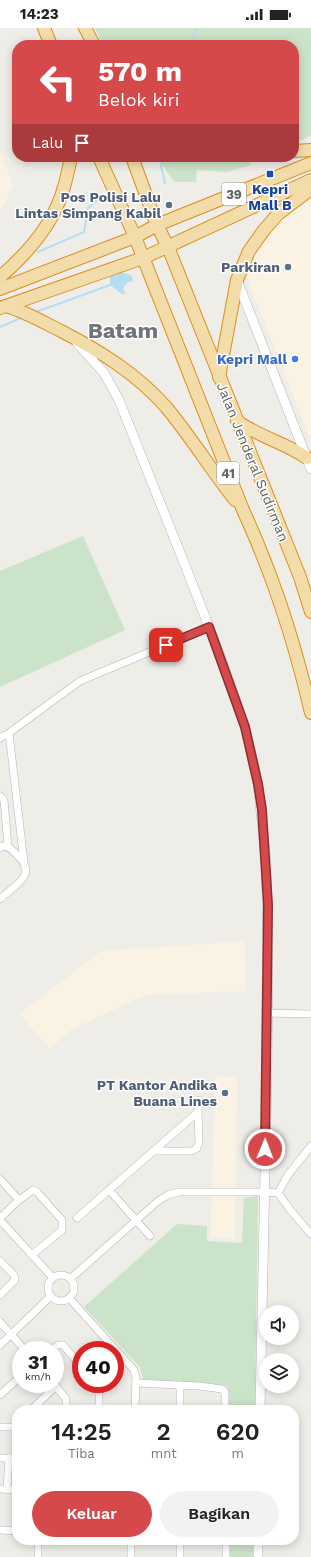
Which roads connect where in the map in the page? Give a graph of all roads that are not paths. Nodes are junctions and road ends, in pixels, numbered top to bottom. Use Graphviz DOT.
graph roads {
  1 [pos="44,28"];
  2 [pos="81,28"];
  3 [pos="85,28"];
  4 [pos="49,40"];
  5 [pos="86,40"];
  6 [pos="91,40"];
  7 [pos="311,150"];
  8 [pos="299,151"];
  9 [pos="70,162"];
  10 [pos="101,162"];
  11 [pos="134,162"];
  12 [pos="311,163"];
  13 [pos="311,180"];
  14 [pos="311,189"];
  15 [pos="157,225"];
  16 [pos="135,237"];
  17 [pos="168,247"];
  18 [pos="143,258"];
  19 [pos="0,277"];
  20 [pos="237,280"];
  21 [pos="0,289"];
  22 [pos="3,307"];
  23 [pos="60,331"];
  24 [pos="218,377"];
  25 [pos="237,421"];
  26 [pos="309,463"];
  27 [pos="243,510"];
  28 [pos="300,577"];
  29 [pos="311,586"];
  30 [pos="311,612"];
  31 [pos="209,627"];
  32 [pos="311,713"];
  33 [pos="9,734"];
  34 [pos="0,738"];
  35 [pos="0,796"];
  36 [pos="8,847"];
  37 [pos="0,848"];
  38 [pos="24,862"];
  39 [pos="0,899"];
  40 [pos="267,1013"];
  41 [pos="311,1014"];
  42 [pos="199,1100"];
  43 [pos="198,1112"];
  44 [pos="311,1146"];
  45 [pos="153,1151"];
  46 [pos="0,1179"];
  47 [pos="110,1191"];
  48 [pos="264,1192"];
  49 [pos="278,1193"];
  50 [pos="19,1200"];
  51 [pos="78,1218"];
  52 [pos="0,1219"];
  53 [pos="136,1220"];
  54 [pos="311,1234"];
  55 [pos="150,1236"];
  56 [pos="32,1254"];
  57 [pos="0,1261"];
  58 [pos="53,1278"];
  59 [pos="70,1279"];
  60 [pos="0,1295"];
  61 [pos="51,1296"];
  62 [pos="69,1298"];
  63 [pos="0,1322"];
  64 [pos="11,1335"];
  65 [pos="17,1341"];
  66 [pos="0,1345"];
  67 [pos="64,1346"];
  68 [pos="72,1356"];
  69 [pos="12,1384"];
  70 [pos="136,1384"];
  71 [pos="180,1386"];
  72 [pos="47,1393"];
  73 [pos="61,1393"];
  74 [pos="99,1393"];
  75 [pos="0,1395"];
  76 [pos="36,1405"];
  77 [pos="66,1405"];
  78 [pos="99,1405"];
  79 [pos="135,1405"];
  80 [pos="180,1405"];
  81 [pos="225,1405"];
  82 [pos="260,1405"];
  83 [pos="12,1426"];
  84 [pos="0,1427"];
  85 [pos="0,1458"];
  86 [pos="12,1458"];
  87 [pos="12,1461"];
  88 [pos="4,1489"];
  89 [pos="0,1530"];
  90 [pos="12,1531"];
  91 [pos="38,1545"];
  92 [pos="131,1545"];
  93 [pos="180,1545"];
  94 [pos="226,1545"];
  95 [pos="258,1545"];
  96 [pos="38,1557"];
  97 [pos="131,1557"];
  98 [pos="180,1557"];
  99 [pos="226,1557"];
  100 [pos="258,1557"];
  1 -- 4 [label="highway"];
  2 -- 5 [label="highway"];
  3 -- 6 [label="highway"];
  7 -- 8 [label="highway"];
  9 -- 19 [label="highway"];
  10 -- 16 [label="highway, Jalan Jenderal Sudirman / 41"];
  11 -- 15 [label="highway, Jalan Jenderal Sudirman / 41"];
  12 -- 15 [label="highway, 39"];
  13 -- 17 [label="highway, 39"];
  14 -- 20 [label="highway"];
  15 -- 16 [label="highway, 39"];
  15 -- 17 [label="highway, Jalan Jenderal Sudirman / 41"];
  16 -- 18 [label="highway, Jalan Jenderal Sudirman / 41"];
  16 -- 21 [label="highway, 39"];
  17 -- 18 [label="highway, 39"];
  17 -- 24 [label="highway, Jalan Jenderal Sudirman / 41"];
  18 -- 22 [label="highway, 39"];
  18 -- 27 [label="highway, Jalan Jenderal Sudirman / 41"];
  20 -- 24 [label="highway"];
  20 -- 26 [label="street"];
  22 -- 23 [label="highway"];
  23 -- 27 [label="highway"];
  23 -- 31 [label="street"];
  24 -- 25 [label="highway, Jalan Jenderal Sudirman / 41"];
  25 -- 26 [label="highway"];
  25 -- 28 [label="highway, Jalan Jenderal Sudirman / 41"];
  27 -- 32 [label="highway, Jalan Jenderal Sudirman / 41"];
  28 -- 29 [label="highway"];
  28 -- 30 [label="highway, Jalan Jenderal Sudirman / 41"];
  31 -- 33 [label="street"];
  31 -- 40 [label="street"];
  33 -- 34 [label="street"];
  33 -- 38 [label="street"];
  35 -- 36 [label="street"];
  36 -- 37 [label="street"];
  36 -- 38 [label="street"];
  38 -- 39 [label="street"];
  40 -- 41 [label="street"];
  40 -- 48 [label="street"];
  42 -- 43 [label="street"];
  43 -- 45 [label="street"];
  43 -- 45 [label="street"];
  44 -- 49 [label="street"];
  45 -- 47 [label="street"];
  46 -- 50 [label="street"];
  47 -- 51 [label="street"];
  47 -- 53 [label="street"];
  48 -- 49 [label="street"];
  48 -- 53 [label="street"];
  48 -- 82 [label="street"];
  49 -- 54 [label="street"];
  50 -- 52 [label="street"];
  50 -- 56 [label="street"];
  52 -- 56 [label="street"];
  53 -- 55 [label="street"];
  53 -- 59 [label="street"];
  56 -- 58 [label="street"];
  57 -- 60 [label="street"];
  58 -- 59 [label="street"];
  58 -- 61 [label="street"];
  59 -- 62 [label="street"];
  61 -- 62 [label="street"];
  61 -- 64 [label="street"];
  62 -- 70 [label="street"];
  63 -- 64 [label="street"];
  64 -- 65 [label="street"];
  64 -- 66 [label="street"];
  67 -- 68 [label="street"];
  69 -- 75 [label="street"];
  70 -- 71 [label="street"];
  70 -- 79 [label="street"];
  71 -- 80 [label="street"];
  71 -- 81 [label="street"];
  72 -- 76 [label="street"];
  73 -- 77 [label="street"];
  74 -- 78 [label="street"];
  83 -- 84 [label="street"];
  85 -- 86 [label="street"];
  87 -- 88 [label="street"];
  89 -- 90 [label="street"];
  91 -- 96 [label="street"];
  92 -- 97 [label="street"];
  93 -- 98 [label="street"];
  94 -- 99 [label="street"];
  95 -- 100 [label="street"];
}
